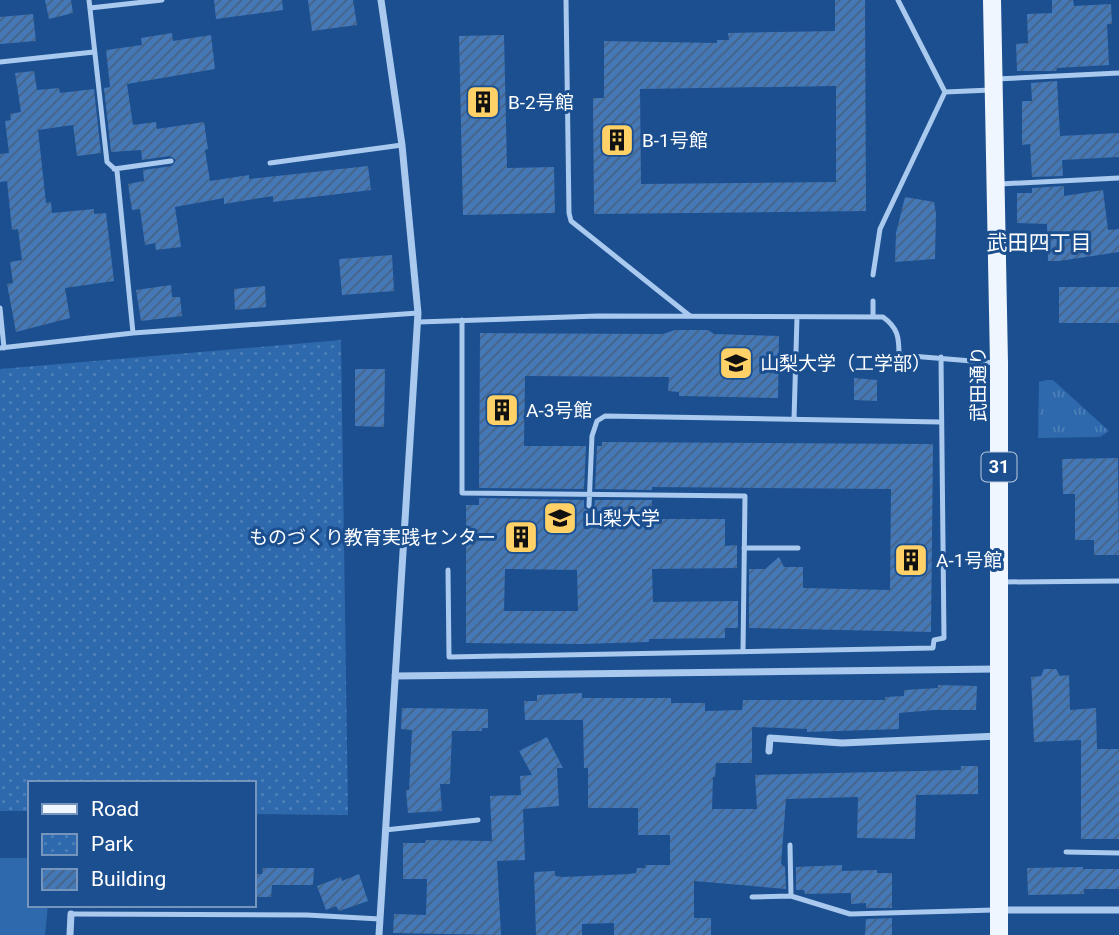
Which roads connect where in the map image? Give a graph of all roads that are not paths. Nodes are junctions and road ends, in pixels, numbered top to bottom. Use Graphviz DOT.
graph roads {
  1 [pos="89,0"];
  2 [pos="162,0"];
  3 [pos="381,0"];
  4 [pos="566,0"];
  5 [pos="898,0"];
  6 [pos="992,0"];
  7 [pos="90,8"];
  8 [pos="94,52"];
  9 [pos="0,62"];
  10 [pos="1119,73"];
  11 [pos="993,84"];
  12 [pos="945,92"];
  13 [pos="402,145"];
  14 [pos="171,161"];
  15 [pos="270,163"];
  16 [pos="114,169"];
  17 [pos="1119,178"];
  18 [pos="995,184"];
  19 [pos="873,275"];
  20 [pos="873,301"];
  21 [pos="0,308"];
  22 [pos="418,313"];
  23 [pos="690,316"];
  24 [pos="797,317"];
  25 [pos="873,317"];
  26 [pos="463,320"];
  27 [pos="418,322"];
  28 [pos="133,333"];
  29 [pos="2,348"];
  30 [pos="941,357"];
  31 [pos="999,363"];
  32 [pos="794,419"];
  33 [pos="940,422"];
  34 [pos="590,494"];
  35 [pos="589,506"];
  36 [pos="744,548"];
  37 [pos="798,548"];
  38 [pos="448,570"];
  39 [pos="1119,581"];
  40 [pos="999,582"];
  41 [pos="743,652"];
  42 [pos="999,669"];
  43 [pos="395,676"];
  44 [pos="999,736"];
  45 [pos="769,751"];
  46 [pos="478,820"];
  47 [pos="386,830"];
  48 [pos="790,845"];
  49 [pos="1066,852"];
  50 [pos="1119,853"];
  51 [pos="791,896"];
  52 [pos="752,897"];
  53 [pos="1001,910"];
  54 [pos="1119,910"];
  55 [pos="71,914"];
  56 [pos="380,919"];
  57 [pos="70,935"];
  58 [pos="379,935"];
  59 [pos="999,935"];
  1 -- 7 [label="lane"];
  2 -- 7 [label="lane"];
  3 -- 13 [label="street"];
  4 -- 23 [label="lane"];
  5 -- 12 [label="lane"];
  6 -- 11 [label="main road, 武田通り / 31"];
  7 -- 8 [label="lane"];
  8 -- 9 [label="lane"];
  8 -- 16 [label="lane"];
  10 -- 11 [label="lane"];
  11 -- 12 [label="lane"];
  11 -- 18 [label="main road, 武田通り / 31"];
  12 -- 19 [label="lane"];
  13 -- 15 [label="lane"];
  13 -- 22 [label="street"];
  14 -- 16 [label="lane"];
  16 -- 28 [label="lane"];
  17 -- 18 [label="lane"];
  18 -- 31 [label="main road, 武田通り / 31"];
  20 -- 25 [label="lane"];
  21 -- 29 [label="lane"];
  22 -- 27 [label="street"];
  22 -- 28 [label="lane"];
  23 -- 24 [label="lane"];
  23 -- 26 [label="lane"];
  24 -- 25 [label="lane"];
  24 -- 32 [label="lane"];
  25 -- 30 [label="lane"];
  26 -- 27 [label="lane"];
  26 -- 34 [label="lane"];
  27 -- 43 [label="street"];
  28 -- 29 [label="lane"];
  30 -- 31 [label="lane"];
  30 -- 33 [label="lane"];
  31 -- 40 [label="main road, 武田通り / 31"];
  32 -- 33 [label="lane"];
  32 -- 34 [label="lane"];
  33 -- 41 [label="lane"];
  34 -- 35 [label="lane"];
  34 -- 36 [label="lane"];
  36 -- 37 [label="lane"];
  36 -- 41 [label="lane"];
  38 -- 41 [label="lane"];
  39 -- 40 [label="lane"];
  40 -- 42 [label="main road, 武田通り / 31"];
  42 -- 43 [label="street"];
  42 -- 44 [label="main road, 武田通り / 31"];
  43 -- 47 [label="street"];
  44 -- 45 [label="street"];
  44 -- 53 [label="main road, 武田通り / 31"];
  46 -- 47 [label="lane"];
  47 -- 56 [label="street"];
  48 -- 51 [label="lane"];
  49 -- 50 [label="lane"];
  51 -- 52 [label="lane"];
  51 -- 53 [label="lane"];
  53 -- 54 [label="street"];
  53 -- 59 [label="main road, 武田通り / 31"];
  55 -- 56 [label="lane"];
  55 -- 57 [label="street"];
  56 -- 58 [label="street"];
}
